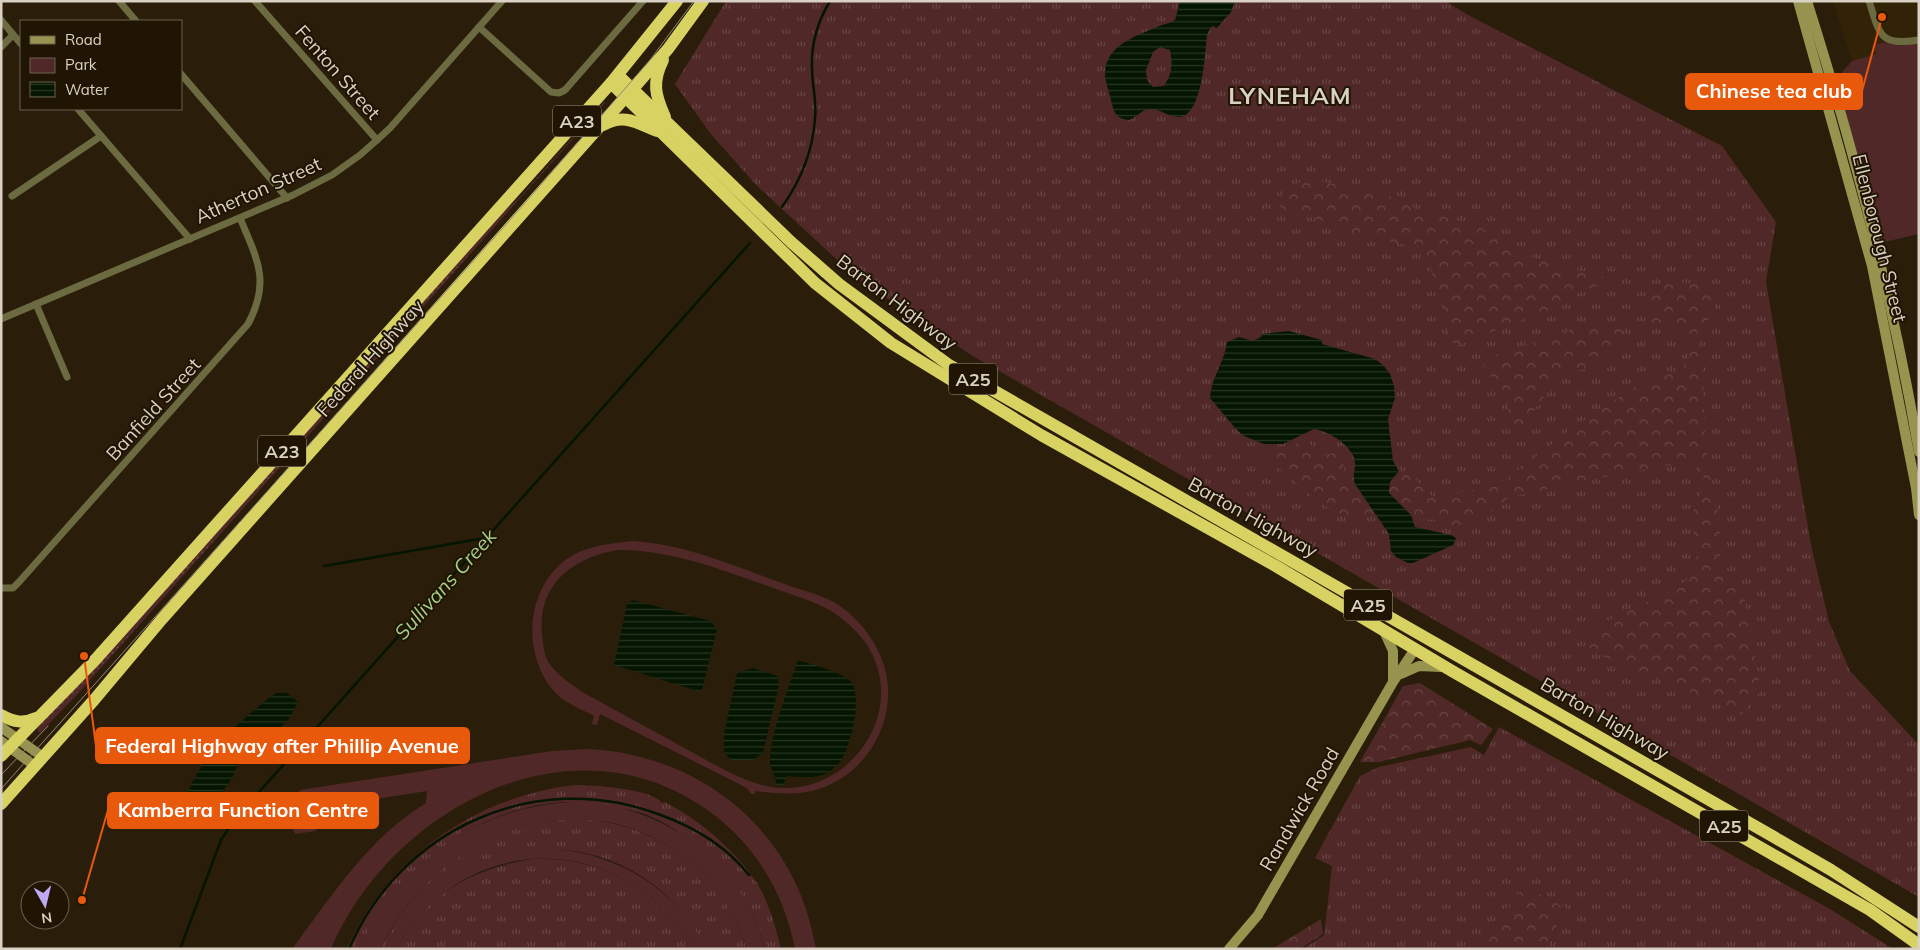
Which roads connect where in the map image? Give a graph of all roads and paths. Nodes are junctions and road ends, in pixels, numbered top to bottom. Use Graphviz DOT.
graph roads {
  1 [pos="119,1"];
  2 [pos="255,1"];
  3 [pos="502,1"];
  4 [pos="643,1"];
  5 [pos="677,1"];
  6 [pos="703,1"];
  7 [pos="1798,1"];
  8 [pos="1806,1"];
  9 [pos="1870,1"];
  10 [pos="1,20"];
  11 [pos="135,20"];
  12 [pos="480,27"];
  13 [pos="14,35"];
  14 [pos="1919,40"];
  15 [pos="20,43"];
  16 [pos="1,47"];
  17 [pos="668,49"];
  18 [pos="182,75"];
  19 [pos="614,79"];
  20 [pos="629,93"];
  21 [pos="79,110"];
  22 [pos="600,126"];
  23 [pos="665,128"];
  24 [pos="101,136"];
  25 [pos="376,140"];
  26 [pos="12,196"];
  27 [pos="287,198"];
  28 [pos="240,218"];
  29 [pos="190,239"];
  30 [pos="36,304"];
  31 [pos="1,319"];
  32 [pos="67,377"];
  33 [pos="1910,410"];
  34 [pos="1919,452"];
  35 [pos="1919,515"];
  36 [pos="1,588"];
  37 [pos="1382,628"];
  38 [pos="1419,634"];
  39 [pos="1412,647"];
  40 [pos="1452,671"];
  41 [pos="1393,682"];
  42 [pos="1,715"];
  43 [pos="38,718"];
  44 [pos="1,727"];
  45 [pos="7,746"];
  46 [pos="39,762"];
  47 [pos="1,804"];
  48 [pos="1919,927"];
  49 [pos="1919,945"];
  50 [pos="1229,949"];
  1 -- 11 [label="street"];
  2 -- 25 [label="street, Fenton Street"];
  3 -- 12 [label="street, Atherton Street"];
  4 -- 12 [label="street"];
  5 -- 19 [label="highway, A23"];
  6 -- 17 [label="highway, A23"];
  7 -- 33 [label="main road, Ellenborough Street"];
  8 -- 33 [label="main road, Ellenborough Street"];
  9 -- 14 [label="street"];
  10 -- 13 [label="street"];
  12 -- 25 [label="street, Atherton Street"];
  13 -- 15 [label="street"];
  13 -- 16 [label="street"];
  17 -- 20 [label="highway, Federal Highway / A23"];
  17 -- 23 [label="highway, A25"];
  18 -- 27 [label="street"];
  19 -- 20 [label="highway, Barton Highway / A25"];
  19 -- 43 [label="highway, Federal Highway / A23"];
  20 -- 22 [label="highway, Federal Highway / A23"];
  20 -- 23 [label="highway, Barton Highway / A25"];
  21 -- 24 [label="street"];
  22 -- 23 [label="highway, A25"];
  22 -- 46 [label="highway, Federal Highway / A23"];
  23 -- 37 [label="highway, Barton Highway / A25"];
  23 -- 38 [label="highway, Barton Highway / A25"];
  24 -- 26 [label="street"];
  24 -- 29 [label="street"];
  25 -- 27 [label="street, Atherton Street"];
  27 -- 28 [label="street, Atherton Street"];
  28 -- 29 [label="street, Atherton Street"];
  28 -- 36 [label="street, Banfield Street"];
  29 -- 30 [label="street, Atherton Street"];
  30 -- 31 [label="street, Atherton Street"];
  30 -- 32 [label="street"];
  33 -- 34 [label="main road, Ellenborough Street"];
  33 -- 35 [label="main road, Ellenborough Street"];
  37 -- 39 [label="highway, Barton Highway / A25"];
  37 -- 41 [label="main road"];
  38 -- 39 [label="highway, Randwick Road"];
  38 -- 48 [label="highway, Barton Highway / A25"];
  39 -- 40 [label="highway, Barton Highway / A25"];
  39 -- 41 [label="main road, Randwick Road"];
  40 -- 41 [label="main road"];
  40 -- 49 [label="highway, Barton Highway / A25"];
  41 -- 50 [label="main road, Randwick Road"];
  42 -- 43 [label="highway"];
  43 -- 45 [label="highway, Federal Highway / A23"];
  44 -- 45 [label="main road"];
  45 -- 46 [label="main road"];
  46 -- 47 [label="highway, Federal Highway / A23"];
}
